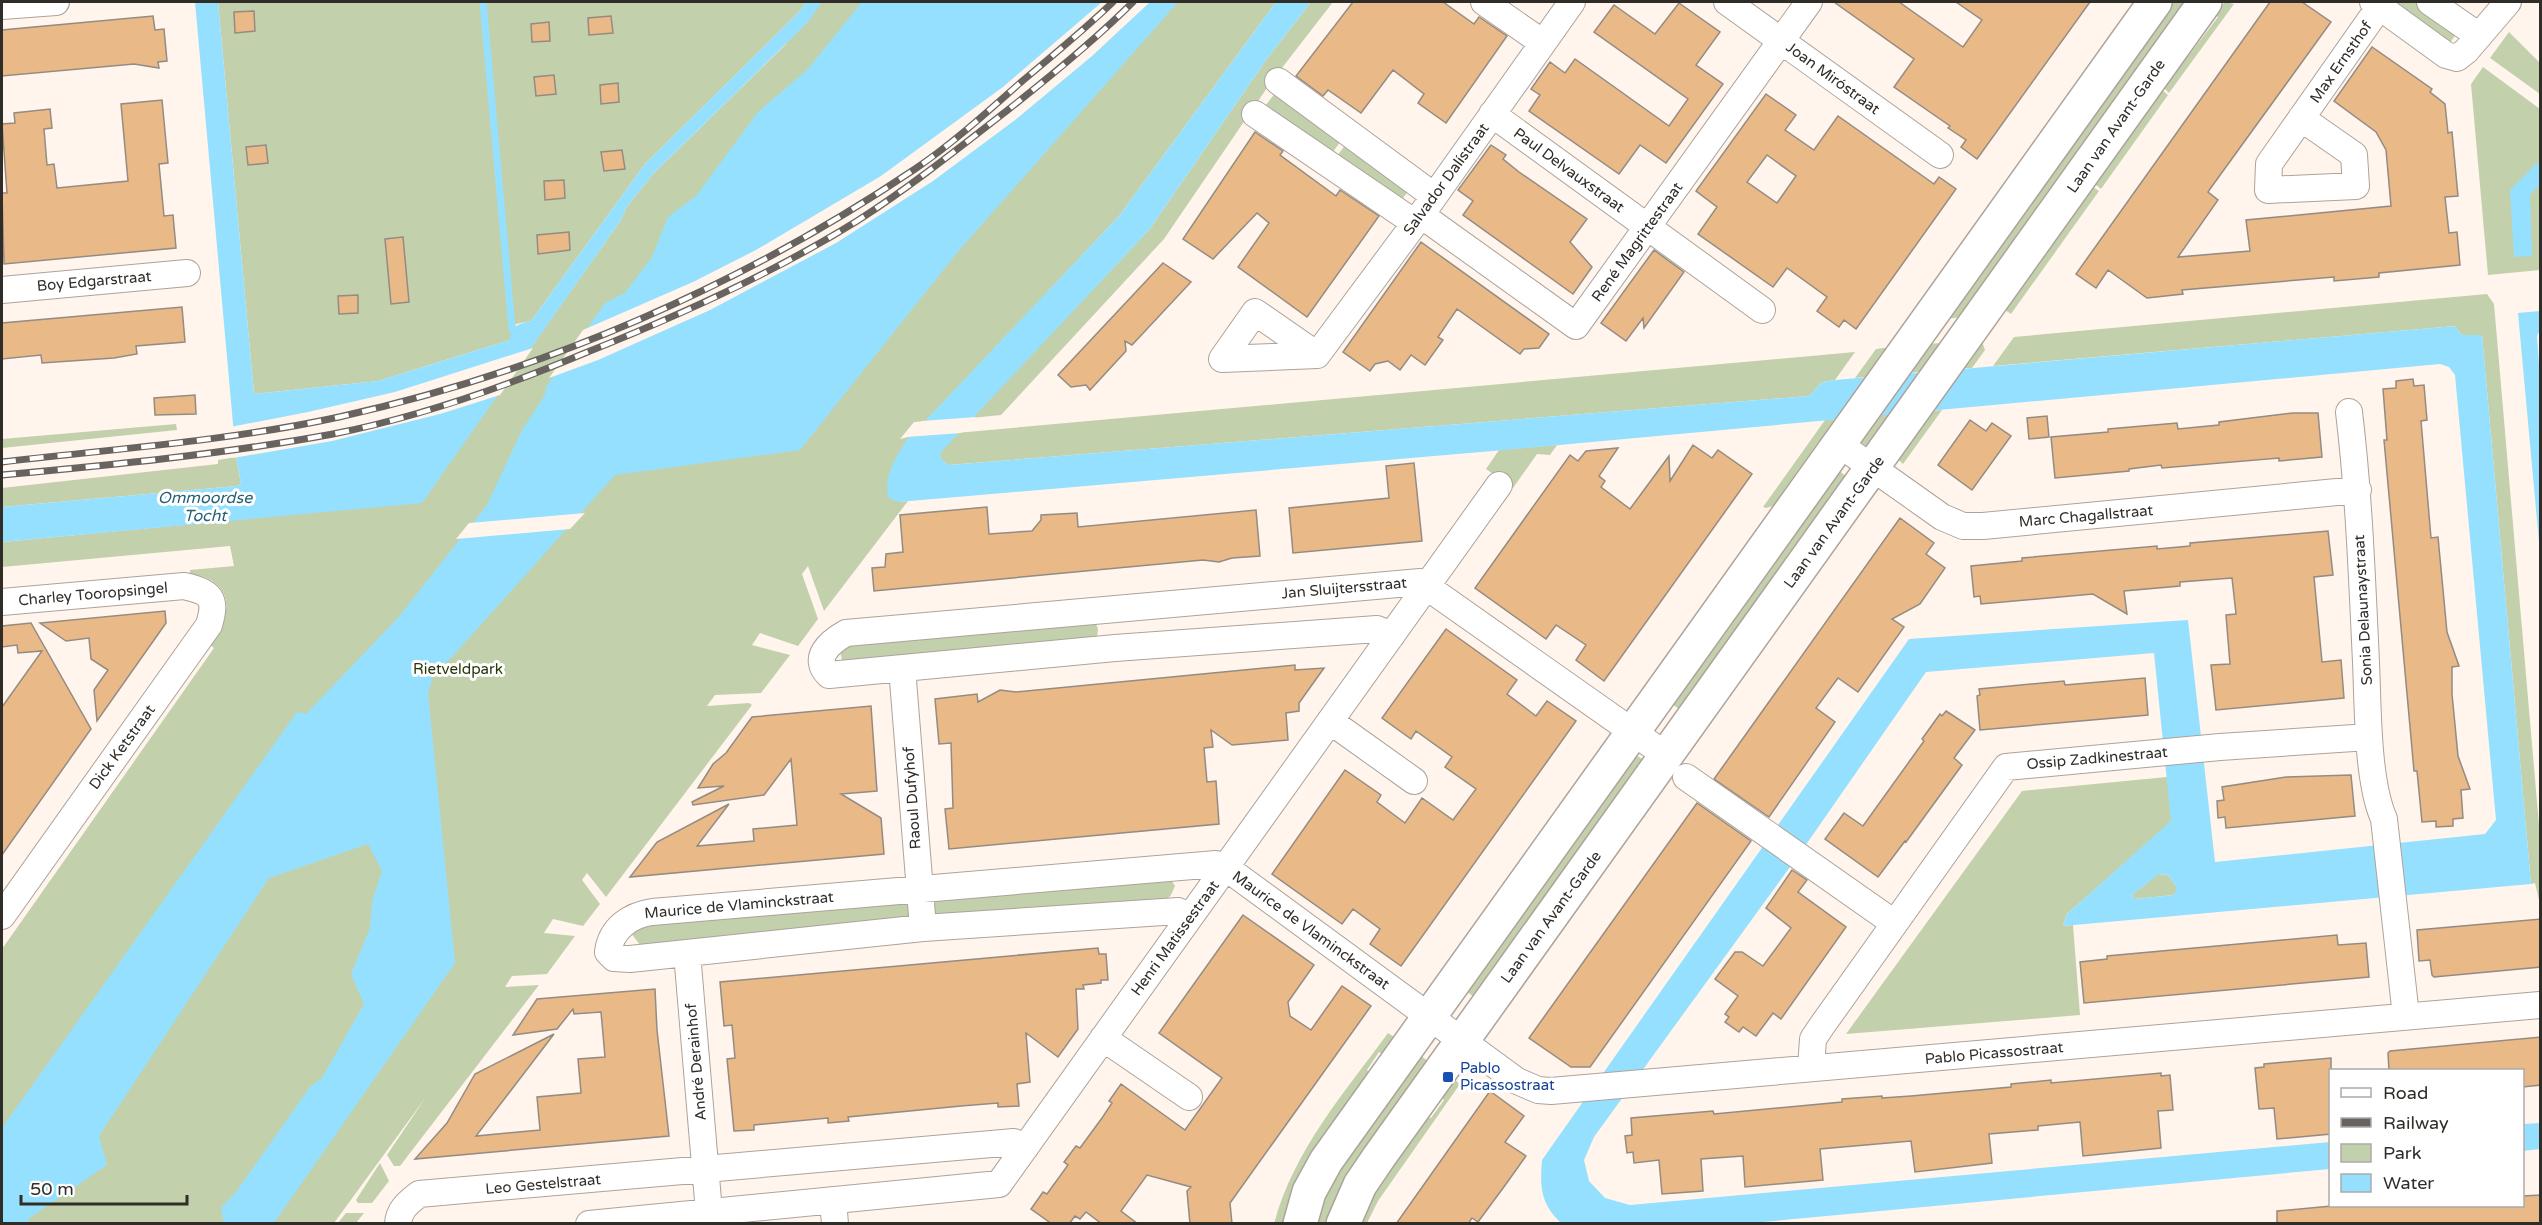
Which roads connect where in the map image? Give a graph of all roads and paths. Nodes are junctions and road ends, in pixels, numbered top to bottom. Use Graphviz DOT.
graph roads {
  1 [pos="56,2"];
  2 [pos="1484,2"];
  3 [pos="1727,2"];
  4 [pos="1809,2"];
  5 [pos="2155,2"];
  6 [pos="2205,2"];
  7 [pos="2430,2"];
  8 [pos="2508,2"];
  9 [pos="1569,3"];
  10 [pos="2377,4"];
  11 [pos="2,6"];
  12 [pos="2479,36"];
  13 [pos="1781,40"];
  14 [pos="1543,43"];
  15 [pos="1278,81"];
  16 [pos="1255,114"];
  17 [pos="1492,114"];
  18 [pos="2301,118"];
  19 [pos="1940,155"];
  20 [pos="1423,211"];
  21 [pos="1648,227"];
  22 [pos="187,273"];
  23 [pos="2,290"];
  24 [pos="1762,310"];
  25 [pos="1317,355"];
  26 [pos="2349,412"];
  27 [pos="1847,433"];
  28 [pos="1873,468"];
  29 [pos="1498,485"];
  30 [pos="2358,490"];
  31 [pos="1427,585"];
  32 [pos="184,586"];
  33 [pos="2,602"];
  34 [pos="1111,609"];
  35 [pos="1392,634"];
  36 [pos="1115,648"];
  37 [pos="902,668"];
  38 [pos="1330,721"];
  39 [pos="1633,732"];
  40 [pos="2369,737"];
  41 [pos="1677,766"];
  42 [pos="1414,781"];
  43 [pos="1225,867"];
  44 [pos="919,888"];
  45 [pos="2,916"];
  46 [pos="1190,917"];
  47 [pos="1894,923"];
  48 [pos="923,928"];
  49 [pos="687,953"];
  50 [pos="2541,1005"];
  51 [pos="2406,1016"];
  52 [pos="1429,1017"];
  53 [pos="1103,1038"];
  54 [pos="1462,1041"];
  55 [pos="1811,1068"];
  56 [pos="1189,1097"];
  57 [pos="1024,1148"];
  58 [pos="706,1170"];
  59 [pos="709,1212"];
  60 [pos="834,1212"];
  61 [pos="398,1224"];
  62 [pos="589,1224"];
  63 [pos="1300,1224"];
  64 [pos="1343,1224"];
  1 -- 11 [label="street"];
  2 -- 14 [label="street"];
  3 -- 13 [label="street, Joan Miróstraat"];
  4 -- 13 [label="street, René Magrittestraat"];
  5 -- 27 [label="street"];
  6 -- 28 [label="street, Laan van Avant-Garde"];
  7 -- 12 [label="street"];
  8 -- 12 [label="street"];
  9 -- 14 [label="street, Salvador Dalístraat"];
  10 -- 12 [label="street"];
  10 -- 18 [label="street, Max Ernsthof"];
  13 -- 19 [label="street, Joan Miróstraat"];
  13 -- 21 [label="street, René Magrittestraat"];
  14 -- 17 [label="street, Salvador Dalístraat"];
  15 -- 20 [label="street"];
  16 -- 20 [label="street"];
  17 -- 20 [label="street, Salvador Dalístraat"];
  17 -- 21 [label="street, Paul Delvauxstraat"];
  20 -- 21 [label="street, René Magrittestraat"];
  20 -- 25 [label="street, Salvador Dalístraat"];
  21 -- 24 [label="street, Paul Delvauxstraat"];
  22 -- 23 [label="street, Boy Edgarstraat"];
  26 -- 30 [label="street, Sonia Delaunaystraat"];
  27 -- 28 [label="street, Marc Chagallstraat"];
  27 -- 39 [label="street"];
  28 -- 30 [label="street, Marc Chagallstraat"];
  28 -- 41 [label="street, Laan van Avant-Garde"];
  29 -- 31 [label="street, Henri Matissestraat"];
  30 -- 40 [label="street, Sonia Delaunaystraat"];
  31 -- 34 [label="street, Jan Sluijtersstraat"];
  31 -- 35 [label="street, Henri Matissestraat"];
  31 -- 39 [label="street, Jan Sluijtersstraat"];
  32 -- 33 [label="street, Charley Tooropsingel"];
  32 -- 45 [label="street, Dick Ketstraat"];
  34 -- 36 [label="street"];
  34 -- 37 [label="street, Jan Sluijtersstraat"];
  35 -- 36 [label="street, Jan Sluijtersstraat"];
  35 -- 38 [label="street, Henri Matissestraat"];
  36 -- 37 [label="street, Jan Sluijtersstraat"];
  37 -- 44 [label="street, Raoul Dufyhof"];
  38 -- 42 [label="street"];
  38 -- 43 [label="street, Henri Matissestraat"];
  39 -- 41 [label="street, Jan Sluijtersstraat"];
  39 -- 52 [label="street"];
  40 -- 47 [label="street, Ossip Zadkinestraat"];
  40 -- 51 [label="street, Sonia Delaunaystraat"];
  41 -- 47 [label="street, Jan Sluijtersstraat"];
  41 -- 54 [label="street, Laan van Avant-Garde"];
  43 -- 44 [label="street, Maurice de Vlaminckstraat"];
  43 -- 46 [label="street, Henri Matissestraat"];
  43 -- 52 [label="street, Maurice de Vlaminckstraat"];
  44 -- 48 [label="street, Raoul Dufyhof"];
  44 -- 49 [label="street, Maurice de Vlaminckstraat"];
  46 -- 48 [label="street, Maurice de Vlaminckstraat"];
  46 -- 53 [label="street, Henri Matissestraat"];
  47 -- 55 [label="street, Ossip Zadkinestraat"];
  48 -- 49 [label="street, Maurice de Vlaminckstraat"];
  49 -- 58 [label="street, André Derainhof"];
  50 -- 51 [label="street, Pablo Picassostraat"];
  51 -- 55 [label="street, Pablo Picassostraat"];
  52 -- 54 [label="street"];
  52 -- 63 [label="street"];
  53 -- 56 [label="street"];
  53 -- 57 [label="street, Henri Matissestraat"];
  54 -- 55 [label="street, Pablo Picassostraat"];
  54 -- 64 [label="street, Laan van Avant-Garde"];
  57 -- 58 [label="street, Leo Gestelstraat"];
  57 -- 60 [label="street, Henri Matissestraat"];
  58 -- 59 [label="street"];
  58 -- 61 [label="street, Leo Gestelstraat"];
  59 -- 60 [label="street"];
  59 -- 62 [label="street"];
}
